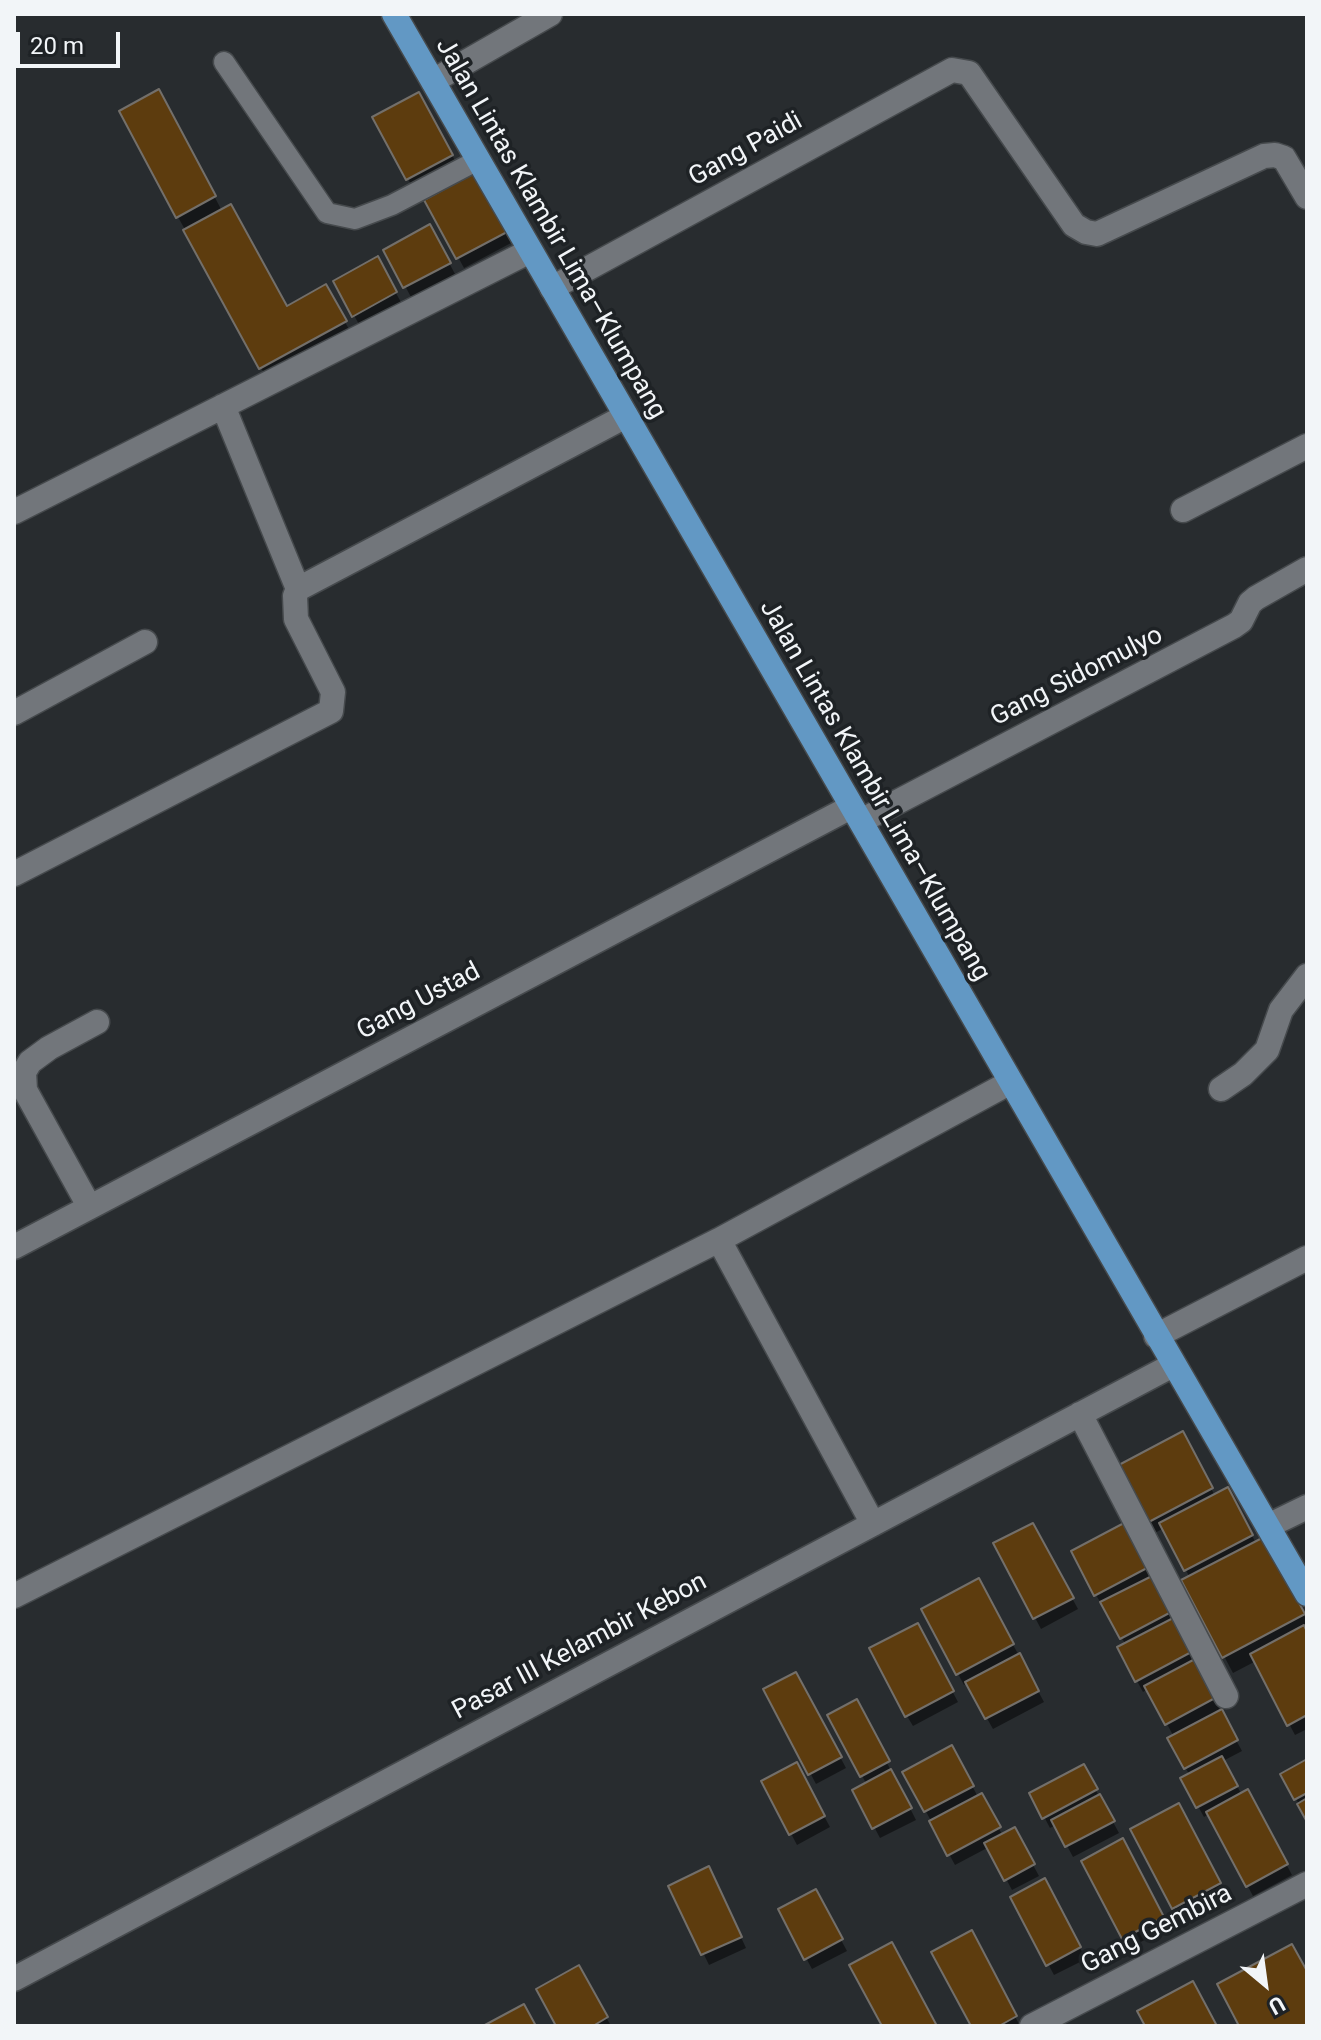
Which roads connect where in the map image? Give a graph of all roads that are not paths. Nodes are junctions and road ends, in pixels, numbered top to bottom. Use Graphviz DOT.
graph roads {
  1 [pos="394,14"];
  2 [pos="550,14"];
  3 [pos="224,62"];
  4 [pos="433,81"];
  5 [pos="478,160"];
  6 [pos="1307,197"];
  7 [pos="530,251"];
  8 [pos="552,288"];
  9 [pos="223,406"];
  10 [pos="626,416"];
  11 [pos="1307,446"];
  12 [pos="1183,510"];
  13 [pos="14,512"];
  14 [pos="1307,569"];
  15 [pos="298,589"];
  16 [pos="145,642"];
  17 [pos="14,713"];
  18 [pos="856,814"];
  19 [pos="14,874"];
  20 [pos="1307,976"];
  21 [pos="97,1022"];
  22 [pos="1009,1083"];
  23 [pos="1221,1089"];
  24 [pos="89,1206"];
  25 [pos="719,1240"];
  26 [pos="14,1247"];
  27 [pos="1307,1258"];
  28 [pos="1156,1336"];
  29 [pos="1173,1365"];
  30 [pos="1080,1414"];
  31 [pos="1307,1507"];
  32 [pos="873,1524"];
  33 [pos="1268,1526"];
  34 [pos="1307,1594"];
  35 [pos="14,1596"];
  36 [pos="1226,1696"];
  37 [pos="1307,1884"];
  38 [pos="14,1979"];
  39 [pos="1032,2026"];
  1 -- 4 [label="main road, Jalan Lintas Klambir Lima–Klumpang"];
  2 -- 4 [label="street"];
  3 -- 5 [label="lane"];
  4 -- 5 [label="main road, Jalan Lintas Klambir Lima–Klumpang"];
  5 -- 7 [label="main road, Jalan Lintas Klambir Lima–Klumpang"];
  6 -- 8 [label="street, Gang Paidi"];
  7 -- 8 [label="main road, Jalan Lintas Klambir Lima–Klumpang"];
  7 -- 9 [label="street"];
  8 -- 10 [label="main road, Jalan Lintas Klambir Lima–Klumpang"];
  9 -- 13 [label="street"];
  9 -- 15 [label="street"];
  10 -- 15 [label="street"];
  10 -- 18 [label="main road, Jalan Lintas Klambir Lima–Klumpang"];
  11 -- 12 [label="street"];
  14 -- 18 [label="street, Gang Sidomulyo"];
  15 -- 19 [label="street"];
  16 -- 17 [label="street"];
  18 -- 22 [label="main road, Jalan Lintas Klambir Lima–Klumpang"];
  18 -- 24 [label="street, Gang Ustad"];
  20 -- 23 [label="street"];
  21 -- 24 [label="street"];
  22 -- 25 [label="street"];
  22 -- 28 [label="main road, Jalan Lintas Klambir Lima–Klumpang"];
  24 -- 26 [label="street, Gang Ustad"];
  25 -- 32 [label="street"];
  25 -- 35 [label="street"];
  27 -- 28 [label="street"];
  28 -- 29 [label="main road, Jalan Lintas Klambir Lima–Klumpang"];
  29 -- 30 [label="street, Pasar III Kelambir Kebon"];
  29 -- 33 [label="main road, Jalan Lintas Klambir Lima–Klumpang"];
  30 -- 32 [label="street, Pasar III Kelambir Kebon"];
  30 -- 36 [label="street"];
  31 -- 33 [label="street"];
  32 -- 38 [label="street, Pasar III Kelambir Kebon"];
  33 -- 34 [label="main road, Jalan Lintas Klambir Lima–Klumpang"];
  37 -- 39 [label="street, Gang Gembira"];
}
